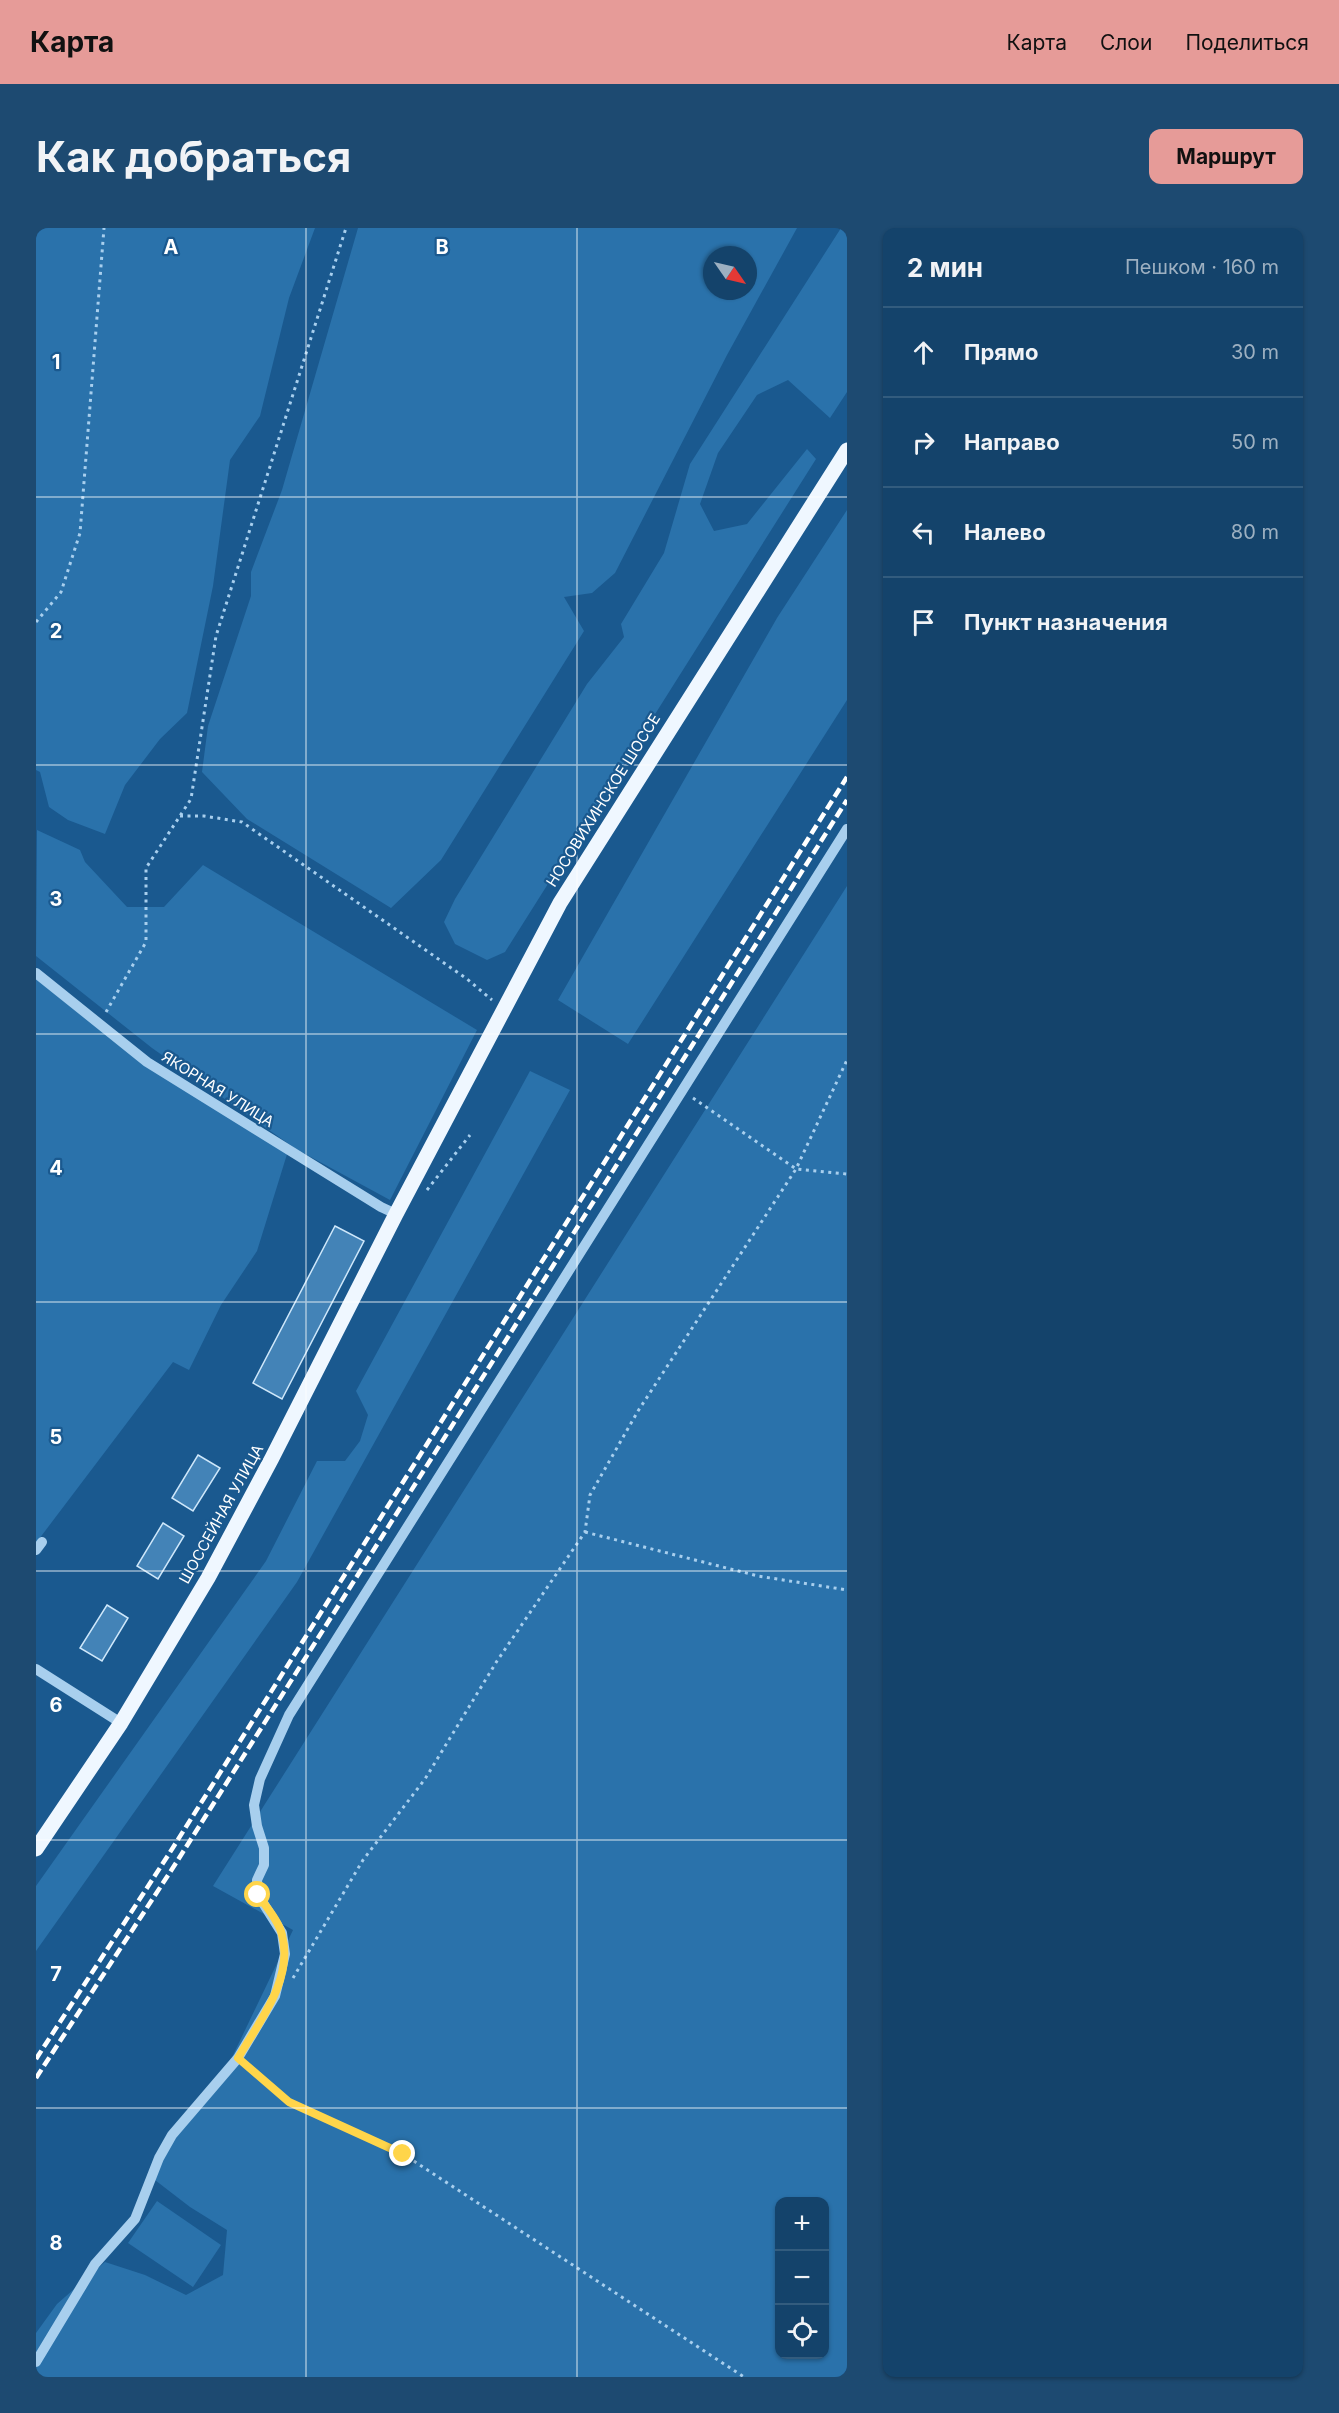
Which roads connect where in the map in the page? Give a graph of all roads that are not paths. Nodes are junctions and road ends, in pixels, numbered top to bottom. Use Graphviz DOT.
graph roads {
  1 [pos="847,450"];
  2 [pos="847,829"];
  3 [pos="36,973"];
  4 [pos="420,1187"];
  5 [pos="396,1214"];
  6 [pos="36,1669"];
  7 [pos="121,1723"];
  8 [pos="36,1849"];
  9 [pos="36,2362"];
  1 -- 4 [label="main road, НОСОВИХИНСКОЕ ШОССЕ"];
  2 -- 9 [label="street"];
  3 -- 5 [label="street, ЯКОРНАЯ УЛИЦА"];
  4 -- 5 [label="main road, ШОССЕЙНАЯ УЛИЦА"];
  5 -- 7 [label="main road, ШОССЕЙНАЯ УЛИЦА"];
  6 -- 7 [label="street"];
  7 -- 8 [label="main road, ШОССЕЙНАЯ УЛИЦА"];
}
